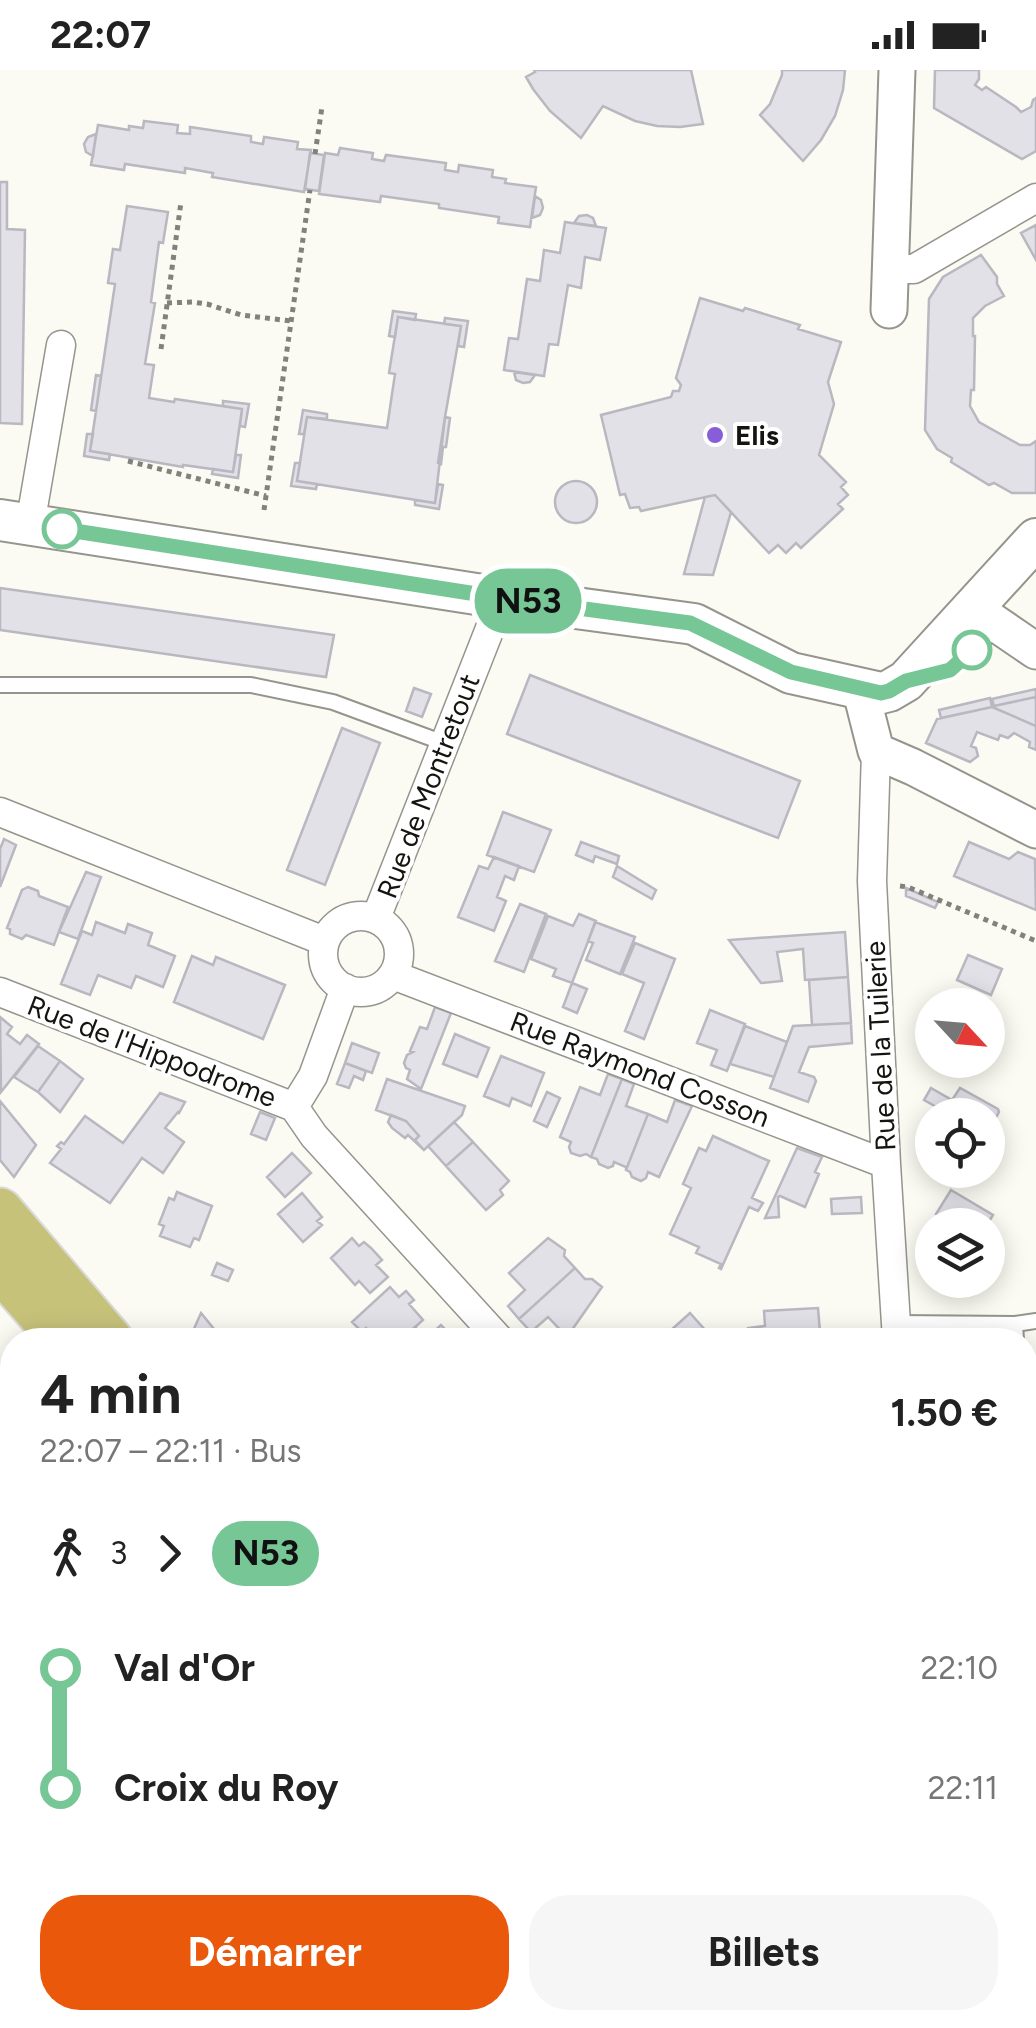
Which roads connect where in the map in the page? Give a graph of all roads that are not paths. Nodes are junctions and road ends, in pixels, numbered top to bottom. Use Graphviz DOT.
graph roads {
  1 [pos="897,70"];
  2 [pos="1036,198"];
  3 [pos="891,269"];
  4 [pos="889,310"];
  5 [pos="61,344"];
  6 [pos="15,523"];
  7 [pos="1036,540"];
  8 [pos="502,598"];
  9 [pos="973,608"];
  10 [pos="1036,651"];
  11 [pos="0,685"];
  12 [pos="860,688"];
  13 [pos="444,743"];
  14 [pos="876,751"];
  15 [pos="0,812"];
  16 [pos="1036,830"];
  17 [pos="376,918"];
  18 [pos="324,941"];
  19 [pos="393,975"];
  20 [pos="345,988"];
  21 [pos="0,992"];
  22 [pos="294,1107"];
  23 [pos="886,1164"];
  24 [pos="3,1230"];
  25 [pos="56,1328"];
  26 [pos="98,1328"];
  27 [pos="489,1328"];
  28 [pos="897,1328"];
  1 -- 3 [label="street"];
  2 -- 3 [label="street"];
  3 -- 4 [label="street"];
  5 -- 6 [label="street"];
  6 -- 8 [label="main road"];
  7 -- 9 [label="main road"];
  8 -- 12 [label="main road"];
  8 -- 13 [label="street, Rue de Montretout"];
  9 -- 10 [label="street"];
  9 -- 12 [label="main road"];
  11 -- 13 [label="lane"];
  12 -- 14 [label="street"];
  13 -- 17 [label="street, Rue de Montretout"];
  14 -- 16 [label="street"];
  14 -- 23 [label="street, Rue de la Tuilerie"];
  15 -- 18 [label="street"];
  17 -- 18 [label="street"];
  17 -- 19 [label="street"];
  18 -- 20 [label="street"];
  19 -- 20 [label="street"];
  19 -- 23 [label="street, Rue Raymond Cosson"];
  20 -- 22 [label="street"];
  21 -- 22 [label="street, Rue de l'Hippodrome"];
  22 -- 27 [label="street, Rue de l'Hippodrome"];
  23 -- 28 [label="street, Rue de la Tuilerie"];
  24 -- 25 [label="main road"];
  24 -- 26 [label="main road"];
}
